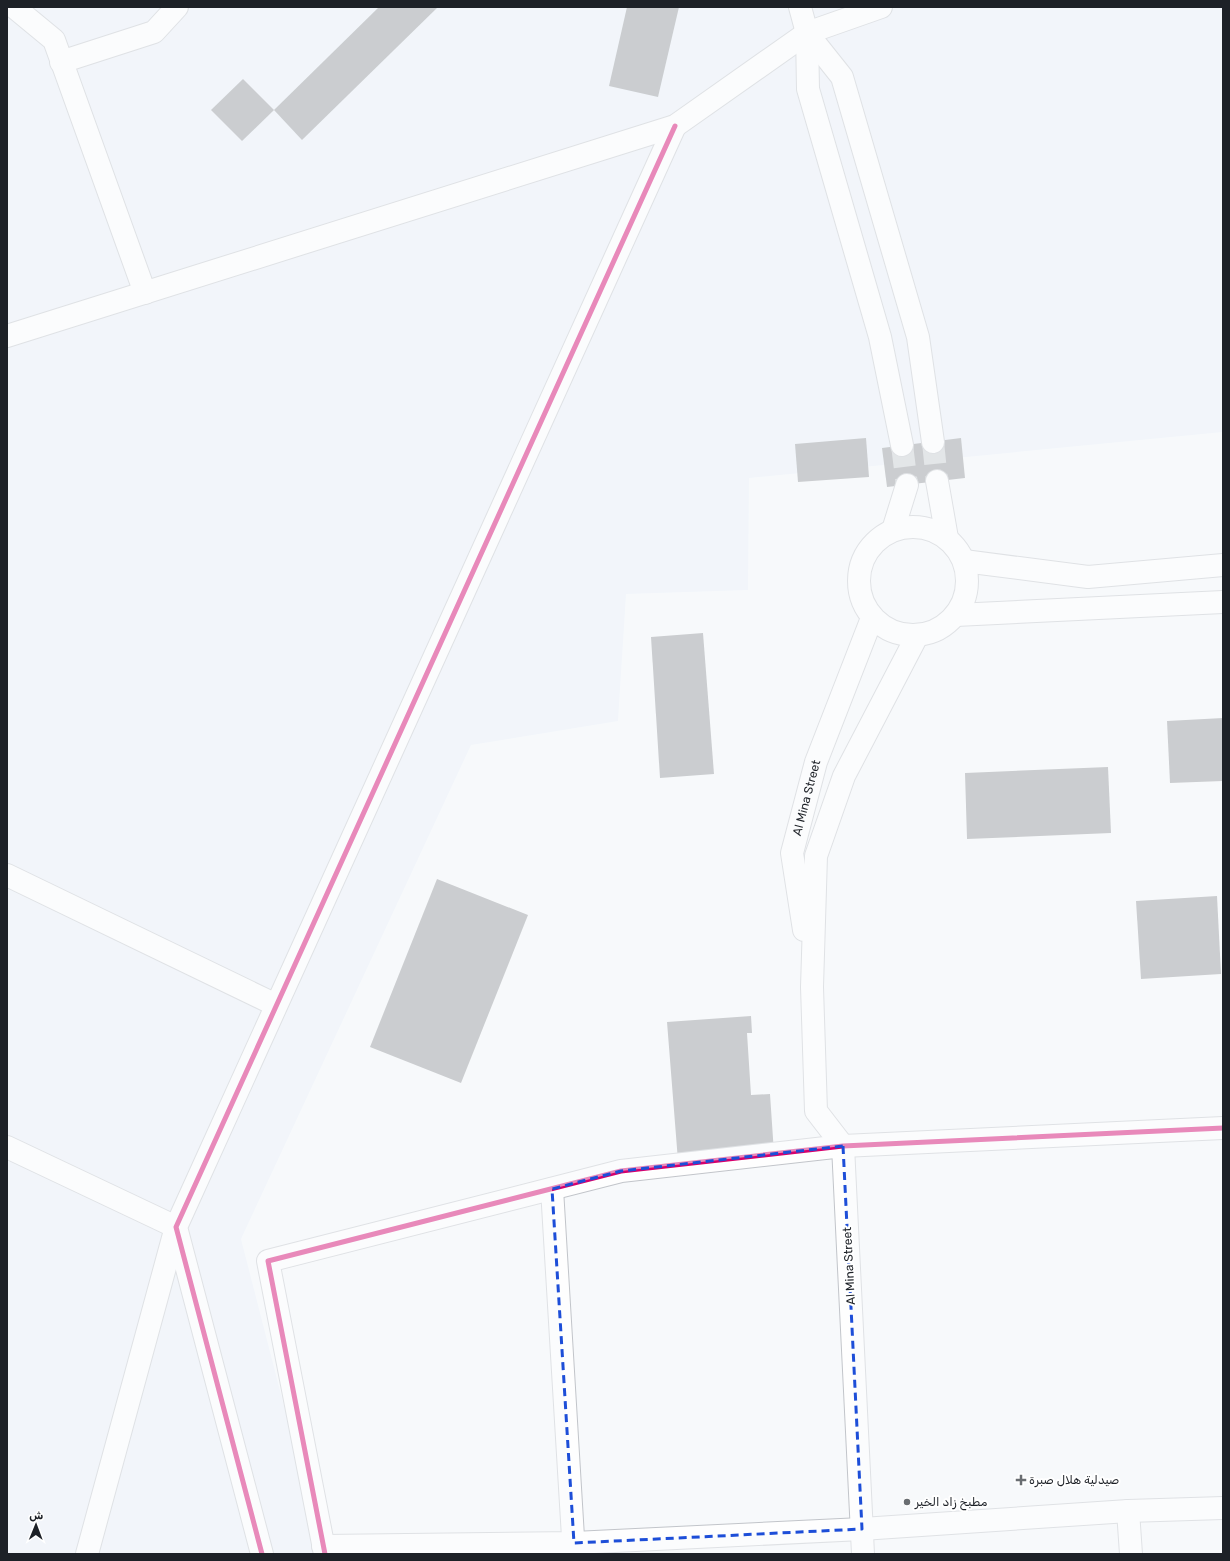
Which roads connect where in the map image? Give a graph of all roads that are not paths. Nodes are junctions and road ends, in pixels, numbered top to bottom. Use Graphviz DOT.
graph roads {
  1 [pos="14,7"];
  2 [pos="176,7"];
  3 [pos="800,7"];
  4 [pos="881,7"];
  5 [pos="807,33"];
  6 [pos="62,62"];
  7 [pos="675,126"];
  8 [pos="145,293"];
  9 [pos="7,336"];
  10 [pos="933,442"];
  11 [pos="902,445"];
  12 [pos="937,481"];
  13 [pos="907,484"];
  14 [pos="893,530"];
  15 [pos="947,538"];
  16 [pos="964,561"];
  17 [pos="1223,565"];
  18 [pos="1223,602"];
  19 [pos="956,615"];
  20 [pos="872,618"];
  21 [pos="917,636"];
  22 [pos="7,875"];
  23 [pos="812,987"];
  24 [pos="276,1006"];
  25 [pos="1223,1128"];
  26 [pos="843,1146"];
  27 [pos="7,1147"];
  28 [pos="552,1189"];
  29 [pos="176,1227"];
  30 [pos="1223,1508"];
  31 [pos="1128,1511"];
  32 [pos="862,1529"];
  33 [pos="574,1548"];
  34 [pos="324,1550"];
  35 [pos="87,1554"];
  36 [pos="262,1554"];
  37 [pos="863,1554"];
  38 [pos="1131,1554"];
  1 -- 6 [label="street"];
  2 -- 6 [label="street"];
  3 -- 5 [label="street"];
  4 -- 5 [label="street"];
  5 -- 7 [label="street"];
  5 -- 10 [label="street"];
  5 -- 11 [label="street"];
  6 -- 8 [label="street"];
  7 -- 8 [label="street"];
  7 -- 24 [label="street"];
  8 -- 9 [label="street"];
  12 -- 15 [label="street"];
  13 -- 14 [label="street"];
  14 -- 15 [label="street"];
  14 -- 20 [label="street"];
  15 -- 16 [label="street"];
  16 -- 17 [label="street"];
  16 -- 19 [label="street"];
  18 -- 19 [label="street"];
  19 -- 21 [label="street"];
  20 -- 21 [label="street"];
  20 -- 23 [label="street, Al Mina Street"];
  21 -- 23 [label="street, Al Mina Street"];
  22 -- 24 [label="street"];
  23 -- 26 [label="street, Al Mina Street"];
  24 -- 29 [label="street"];
  25 -- 26 [label="street"];
  26 -- 28 [label="street"];
  26 -- 32 [label="street, Al Mina Street"];
  27 -- 29 [label="street"];
  28 -- 33 [label="street"];
  28 -- 34 [label="street"];
  29 -- 35 [label="street"];
  29 -- 36 [label="street"];
  30 -- 31 [label="street"];
  31 -- 32 [label="street"];
  31 -- 38 [label="street"];
  32 -- 33 [label="street"];
  32 -- 37 [label="street, Al Mina Street"];
  33 -- 34 [label="street"];
}
